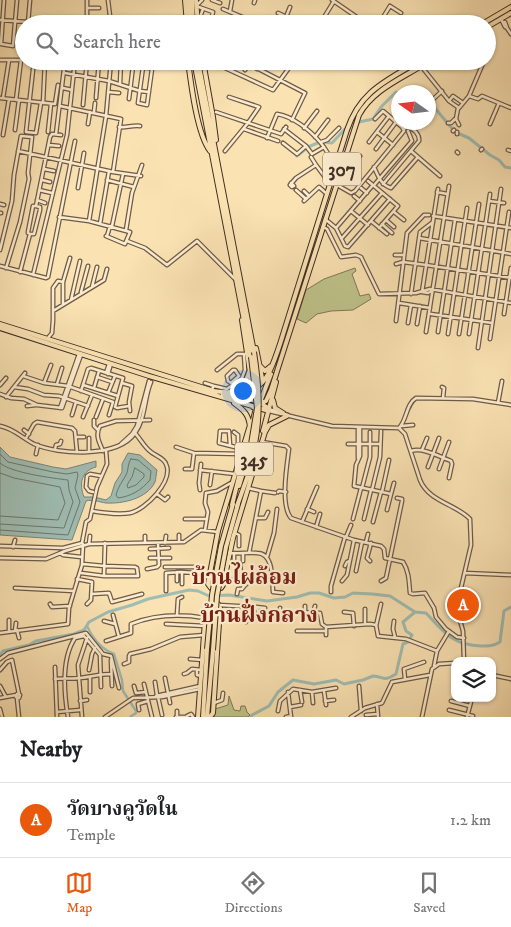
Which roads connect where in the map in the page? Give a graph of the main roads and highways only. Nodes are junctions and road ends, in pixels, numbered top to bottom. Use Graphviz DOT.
graph roads {
  1 [pos="191,0"];
  2 [pos="185,5"];
  3 [pos="511,7"];
  4 [pos="189,10"];
  5 [pos="501,13"];
  6 [pos="511,13"];
  7 [pos="188,15"];
  8 [pos="189,15"];
  9 [pos="190,15"];
  10 [pos="197,15"];
  11 [pos="496,16"];
  12 [pos="503,20"];
  13 [pos="496,22"];
  14 [pos="190,70"];
  15 [pos="196,70"];
  16 [pos="199,70"];
  17 [pos="205,70"];
  18 [pos="404,70"];
  19 [pos="415,70"];
  20 [pos="211,143"];
  21 [pos="214,153"];
  22 [pos="327,194"];
  23 [pos="334,195"];
  24 [pos="324,203"];
  25 [pos="330,205"];
  26 [pos="226,215"];
  27 [pos="240,301"];
  28 [pos="246,307"];
  29 [pos="0,324"];
  30 [pos="1,330"];
  31 [pos="30,336"];
  32 [pos="275,359"];
  33 [pos="259,364"];
  34 [pos="249,367"];
  35 [pos="277,373"];
  36 [pos="271,376"];
  37 [pos="213,389"];
  38 [pos="226,393"];
  39 [pos="273,395"];
  40 [pos="240,398"];
  41 [pos="233,401"];
  42 [pos="248,403"];
  43 [pos="258,405"];
  44 [pos="267,410"];
  45 [pos="252,420"];
  46 [pos="250,425"];
  47 [pos="263,433"];
  48 [pos="249,439"];
  49 [pos="255,462"];
  50 [pos="235,505"];
  51 [pos="227,523"];
  52 [pos="215,547"];
  53 [pos="228,550"];
  54 [pos="226,572"];
  55 [pos="210,573"];
  56 [pos="220,610"];
  57 [pos="205,611"];
  58 [pos="210,711"];
  59 [pos="195,717"];
  60 [pos="203,717"];
  61 [pos="209,717"];
  1 -- 2 [label="main road"];
  1 -- 4 [label="main road"];
  1 -- 9 [label="main road"];
  1 -- 10 [label="main road"];
  2 -- 4 [label="main road"];
  2 -- 7 [label="main road"];
  3 -- 5 [label="main road"];
  4 -- 8 [label="main road"];
  5 -- 11 [label="main road"];
  5 -- 12 [label="main road"];
  6 -- 12 [label="main road"];
  12 -- 13 [label="main road"];
  14 -- 20 [label="main road"];
  15 -- 20 [label="main road, 345"];
  16 -- 20 [label="main road, 345"];
  17 -- 20 [label="main road"];
  18 -- 22 [label="main road, 307"];
  19 -- 23 [label="main road, 307"];
  20 -- 21 [label="main road, 345"];
  20 -- 21 [label="main road"];
  21 -- 26 [label="main road, 345"];
  22 -- 23 [label="main road"];
  22 -- 24 [label="main road, 307"];
  23 -- 25 [label="main road, 307"];
  24 -- 25 [label="main road"];
  24 -- 32 [label="main road, 307"];
  25 -- 35 [label="main road, 307"];
  26 -- 27 [label="main road, 345"];
  26 -- 28 [label="main road, 345"];
  27 -- 34 [label="main road"];
  27 -- 50 [label="main road, 345, bridge"];
  28 -- 33 [label="main road"];
  28 -- 50 [label="main road, 345, bridge"];
  29 -- 31 [label="main road"];
  30 -- 31 [label="main road"];
  31 -- 37 [label="main road"];
  31 -- 41 [label="main road"];
  32 -- 33 [label="main road"];
  32 -- 36 [label="main road, 307"];
  32 -- 38 [label="main road"];
  33 -- 34 [label="main road"];
  34 -- 38 [label="main road"];
  35 -- 36 [label="main road"];
  35 -- 39 [label="main road, 307"];
  35 -- 43 [label="main road"];
  36 -- 43 [label="main road, 307"];
  37 -- 38 [label="main road"];
  37 -- 40 [label="main road"];
  39 -- 44 [label="main road, 307"];
  39 -- 47 [label="main road"];
  40 -- 42 [label="main road"];
  40 -- 43 [label="main road"];
  41 -- 42 [label="main road"];
  41 -- 46 [label="main road"];
  42 -- 43 [label="main road"];
  42 -- 43 [label="main road"];
  43 -- 44 [label="main road"];
  43 -- 44 [label="main road"];
  43 -- 45 [label="main road, 345"];
  44 -- 45 [label="main road"];
  44 -- 47 [label="main road, 345"];
  45 -- 47 [label="main road"];
  45 -- 48 [label="main road, 345"];
  46 -- 48 [label="main road"];
  46 -- 52 [label="main road"];
  47 -- 49 [label="main road, 345"];
  47 -- 49 [label="main road"];
  48 -- 50 [label="main road, 345"];
  49 -- 50 [label="main road, 345"];
  49 -- 53 [label="main road"];
  50 -- 51 [label="main road, 345"];
  50 -- 53 [label="main road, 345"];
  51 -- 52 [label="main road"];
  51 -- 53 [label="main road, 345"];
  52 -- 55 [label="main road"];
  53 -- 54 [label="main road"];
  53 -- 58 [label="main road, 345, bridge"];
  53 -- 60 [label="main road, 345, bridge"];
  54 -- 55 [label="main road"];
  54 -- 55 [label="main road"];
  56 -- 57 [label="main road"];
  56 -- 57 [label="main road"];
  56 -- 58 [label="main road"];
  57 -- 59 [label="main road"];
  58 -- 61 [label="main road"];
}
